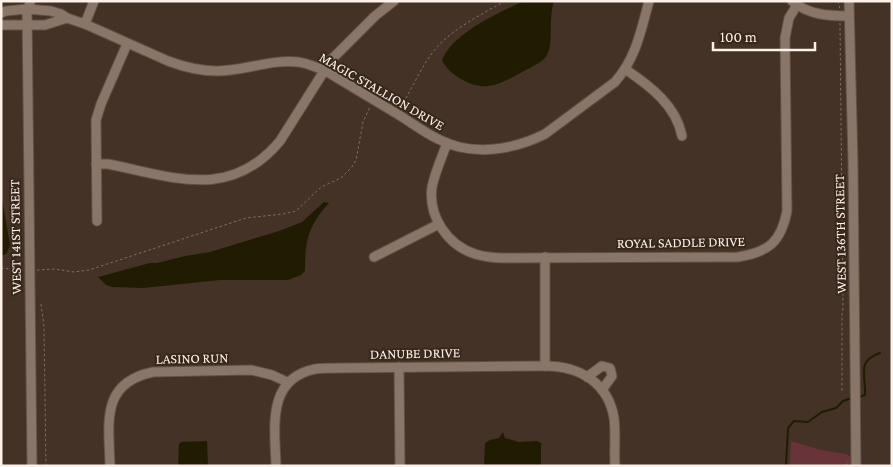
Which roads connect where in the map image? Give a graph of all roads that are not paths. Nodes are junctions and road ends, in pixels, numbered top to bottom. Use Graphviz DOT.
graph roads {
  1 [pos="94,1"];
  2 [pos="394,1"];
  3 [pos="649,1"];
  4 [pos="849,1"];
  5 [pos="794,3"];
  6 [pos="26,4"];
  7 [pos="1,13"];
  8 [pos="844,16"];
  9 [pos="67,18"];
  10 [pos="85,24"];
  11 [pos="1,25"];
  12 [pos="27,26"];
  13 [pos="127,44"];
  14 [pos="324,70"];
  15 [pos="625,70"];
  16 [pos="682,136"];
  17 [pos="447,143"];
  18 [pos="96,164"];
  19 [pos="97,221"];
  20 [pos="439,224"];
  21 [pos="374,257"];
  22 [pos="545,258"];
  23 [pos="546,366"];
  24 [pos="399,367"];
  25 [pos="587,377"];
  26 [pos="287,382"];
  27 [pos="602,390"];
  28 [pos="852,463"];
  29 [pos="32,466"];
  30 [pos="110,466"];
  31 [pos="276,466"];
  32 [pos="400,466"];
  33 [pos="615,466"];
  1 -- 10 [label="street"];
  2 -- 14 [label="street"];
  3 -- 15 [label="street, MAGIC STALLION DRIVE"];
  4 -- 8 [label="street, WEST 136TH STREET"];
  5 -- 8 [label="street"];
  5 -- 22 [label="street, ROYAL SADDLE DRIVE"];
  6 -- 7 [label="street, MAGIC STALLION DRIVE"];
  6 -- 9 [label="street, MAGIC STALLION DRIVE"];
  6 -- 12 [label="street, WEST 141ST STREET"];
  8 -- 28 [label="street, WEST 136TH STREET"];
  9 -- 10 [label="street, MAGIC STALLION DRIVE"];
  9 -- 12 [label="street"];
  10 -- 13 [label="street, MAGIC STALLION DRIVE"];
  11 -- 12 [label="street"];
  12 -- 29 [label="street, WEST 141ST STREET"];
  13 -- 14 [label="street, MAGIC STALLION DRIVE"];
  13 -- 18 [label="street"];
  14 -- 17 [label="street, MAGIC STALLION DRIVE"];
  14 -- 18 [label="street"];
  15 -- 16 [label="street"];
  15 -- 17 [label="street, MAGIC STALLION DRIVE"];
  17 -- 20 [label="street, ROYAL SADDLE DRIVE"];
  18 -- 19 [label="street"];
  20 -- 21 [label="street"];
  20 -- 22 [label="street, ROYAL SADDLE DRIVE"];
  22 -- 23 [label="street"];
  23 -- 24 [label="street, DANUBE DRIVE"];
  23 -- 25 [label="street, DANUBE DRIVE"];
  24 -- 26 [label="street, DANUBE DRIVE"];
  24 -- 32 [label="street"];
  25 -- 27 [label="street, DANUBE DRIVE"];
  25 -- 27 [label="street"];
  26 -- 30 [label="street, LASINO RUN"];
  26 -- 31 [label="street"];
  27 -- 33 [label="street"];
}
